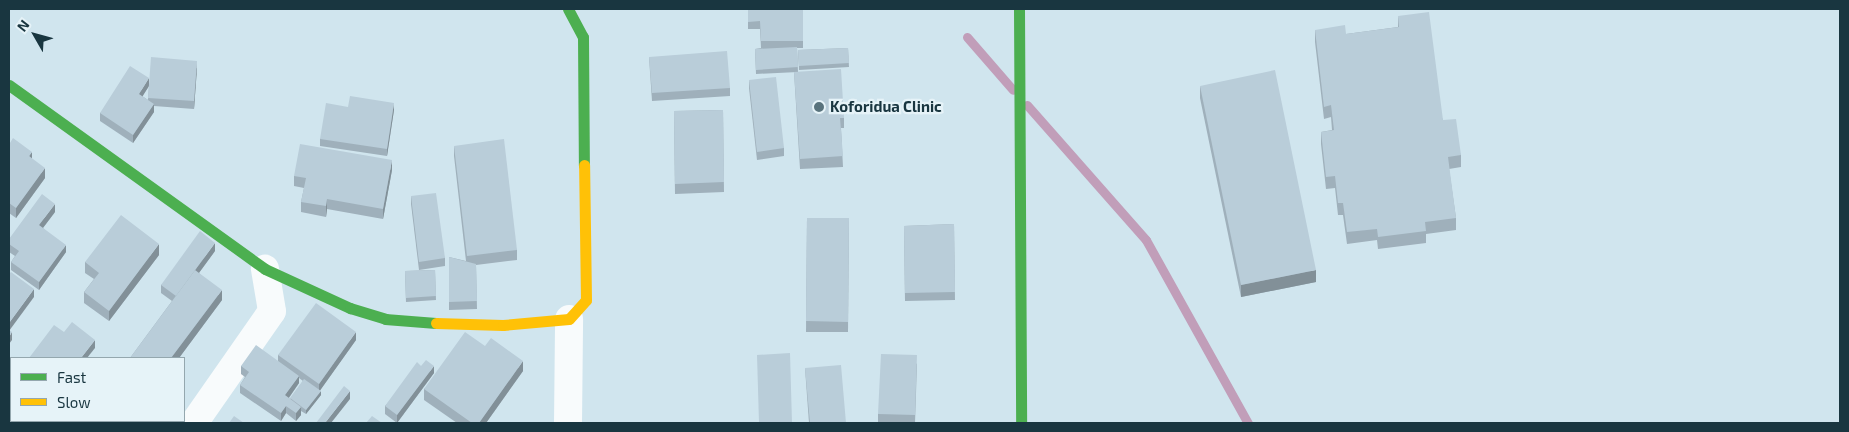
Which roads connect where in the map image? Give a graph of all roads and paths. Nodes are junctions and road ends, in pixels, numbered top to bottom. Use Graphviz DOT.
graph roads {
  1 [pos="568,9"];
  2 [pos="1019,9"];
  3 [pos="9,85"];
  4 [pos="265,269"];
  5 [pos="569,319"];
  6 [pos="194,423"];
  7 [pos="568,423"];
  8 [pos="1021,423"];
  1 -- 5 [label="street"];
  2 -- 8 [label="street"];
  3 -- 4 [label="street"];
  4 -- 5 [label="street"];
  4 -- 6 [label="street"];
  5 -- 7 [label="street"];
}
